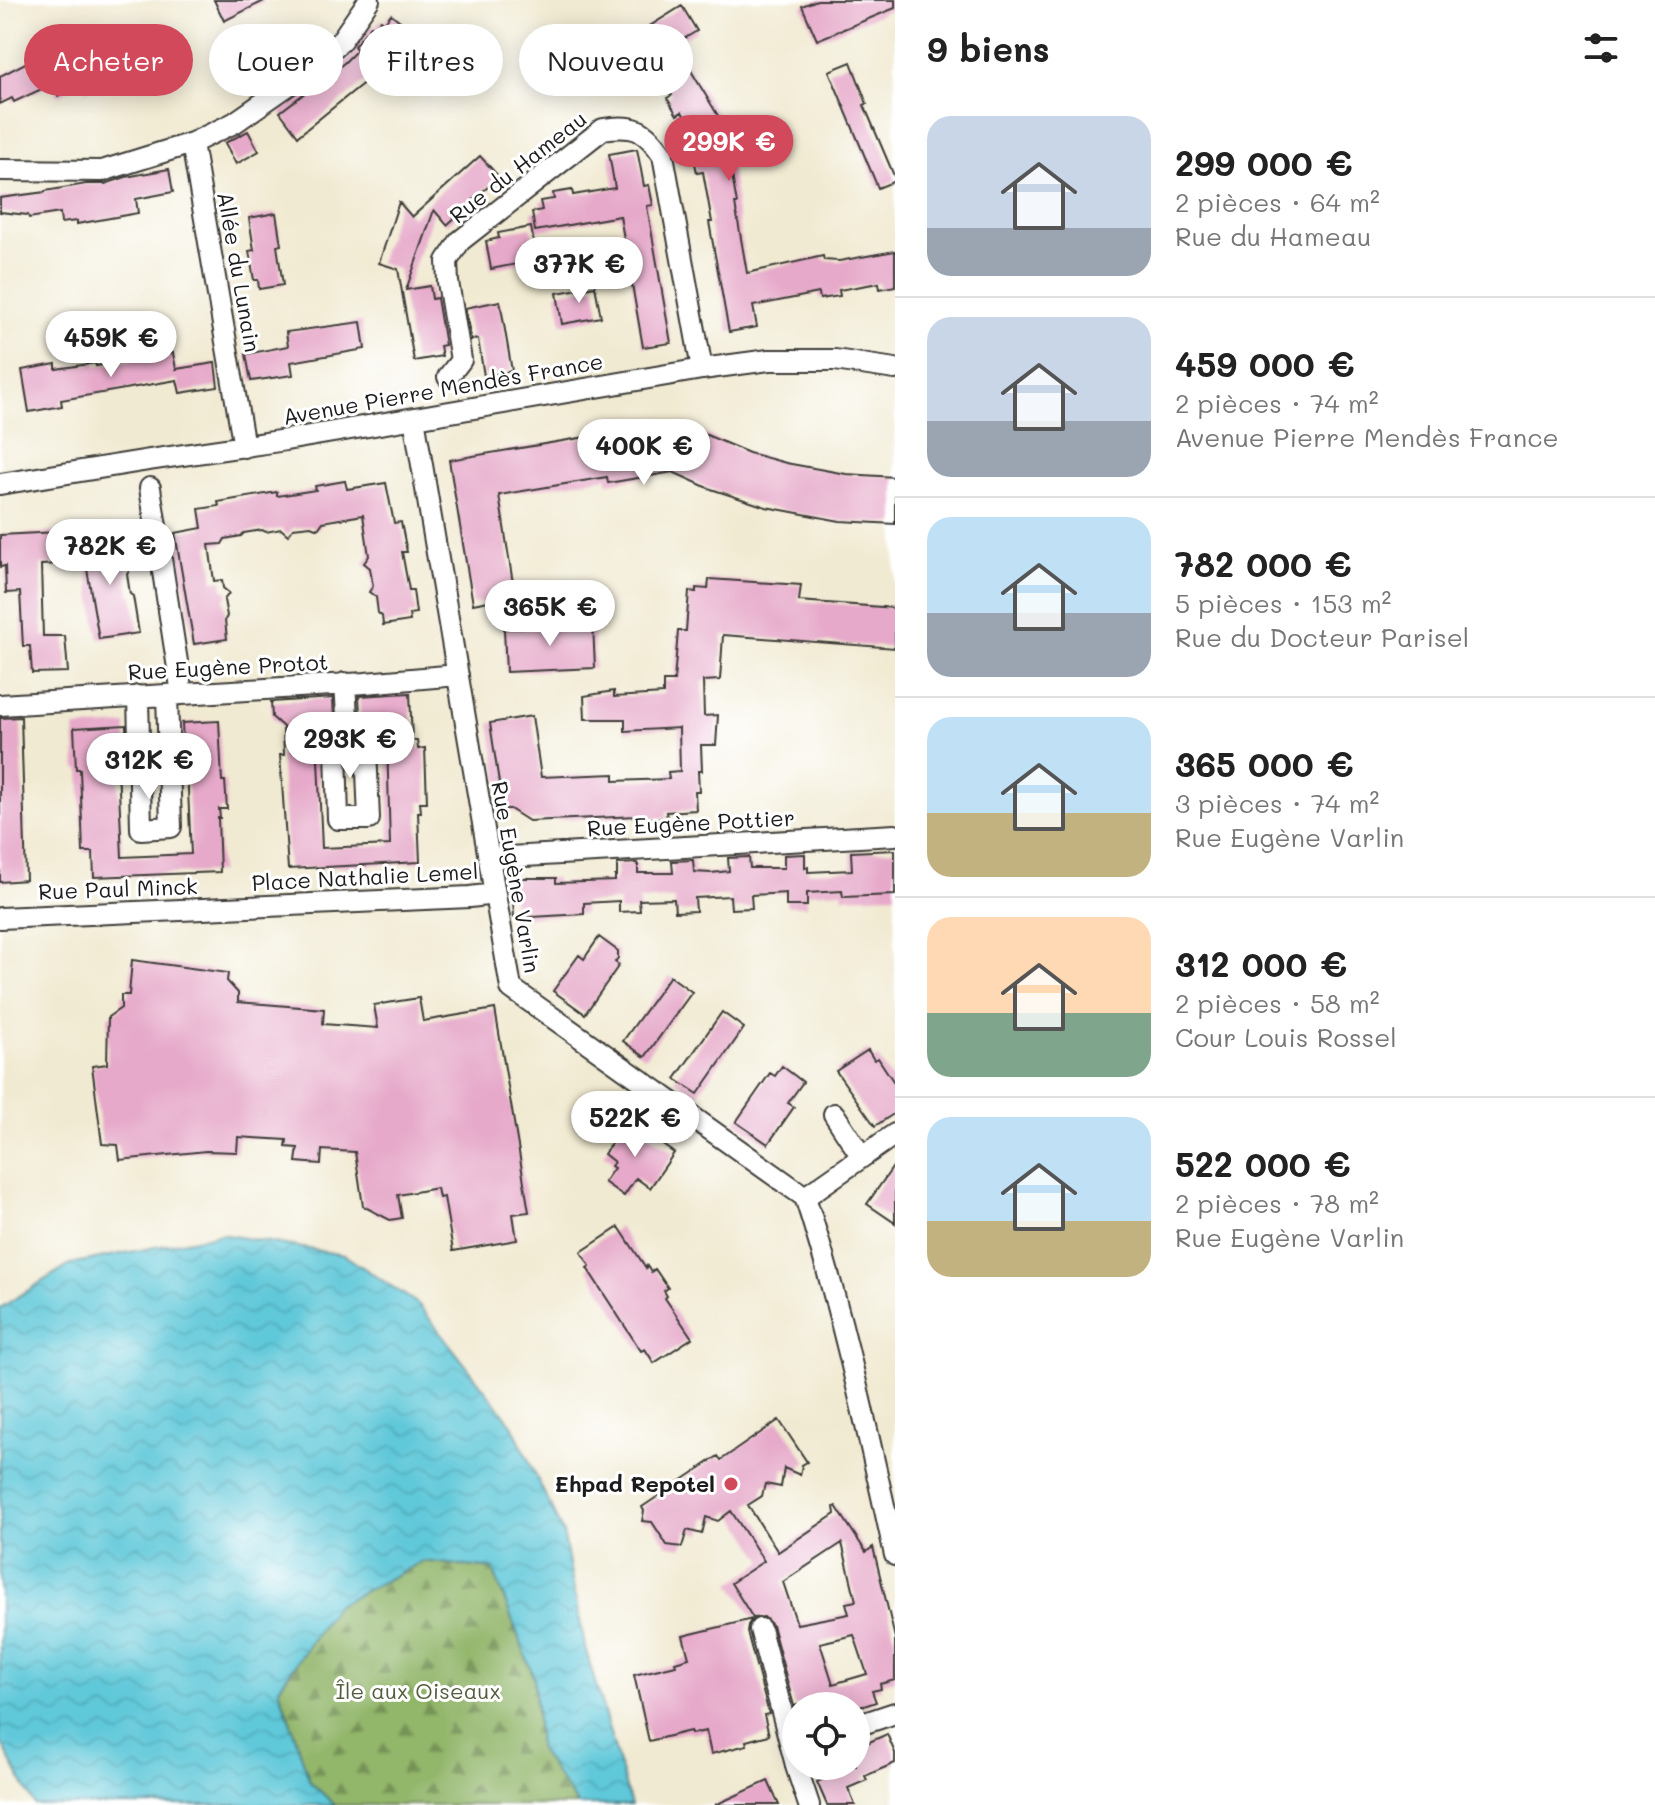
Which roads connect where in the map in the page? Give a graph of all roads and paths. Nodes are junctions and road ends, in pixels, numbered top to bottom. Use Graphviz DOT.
graph roads {
  1 [pos="369,0"];
  2 [pos="192,143"];
  3 [pos="0,170"];
  4 [pos="702,369"];
  5 [pos="895,369"];
  6 [pos="448,377"];
  7 [pos="414,418"];
  8 [pos="244,447"];
  9 [pos="0,484"];
  10 [pos="150,488"];
  11 [pos="458,675"];
  12 [pos="345,683"];
  13 [pos="174,694"];
  14 [pos="138,696"];
  15 [pos="0,705"];
  16 [pos="349,749"];
  17 [pos="895,835"];
  18 [pos="489,858"];
  19 [pos="495,894"];
  20 [pos="238,908"];
  21 [pos="0,918"];
  22 [pos="834,1114"];
  23 [pos="895,1134"];
  24 [pos="862,1157"];
  25 [pos="805,1197"];
  26 [pos="895,1555"];
  27 [pos="760,1629"];
  28 [pos="782,1709"];
  29 [pos="895,1713"];
  30 [pos="870,1721"];
  31 [pos="802,1780"];
  32 [pos="809,1805"];
  1 -- 2 [label="street"];
  2 -- 3 [label="street"];
  2 -- 8 [label="street, Allée du Lunain"];
  4 -- 5 [label="street, Avenue Pierre Mendès France"];
  4 -- 6 [label="street, Rue du Hameau"];
  4 -- 7 [label="street, Avenue Pierre Mendès France"];
  7 -- 8 [label="street, Avenue Pierre Mendès France"];
  7 -- 11 [label="street, Rue Eugène Varlin"];
  8 -- 9 [label="street, Avenue Pierre Mendès France"];
  10 -- 13 [label="street"];
  11 -- 12 [label="street, Rue Eugène Protot"];
  11 -- 18 [label="street, Rue Eugène Varlin"];
  12 -- 13 [label="street, Rue Eugène Protot"];
  12 -- 16 [label="street"];
  13 -- 14 [label="street, Rue Eugène Protot"];
  13 -- 14 [label="street"];
  14 -- 15 [label="street, Rue Eugène Protot"];
  17 -- 18 [label="street, Rue Eugène Pottier"];
  18 -- 19 [label="street, Rue Eugène Varlin"];
  19 -- 20 [label="street, Place Nathalie Lemel"];
  19 -- 25 [label="street, Rue Eugène Varlin"];
  20 -- 21 [label="street, Rue Paul Minck"];
  22 -- 24 [label="street"];
  23 -- 24 [label="street"];
  24 -- 25 [label="street"];
  25 -- 26 [label="street"];
  27 -- 28 [label="street"];
  29 -- 30 [label="street"];
  31 -- 32 [label="street"];
}
